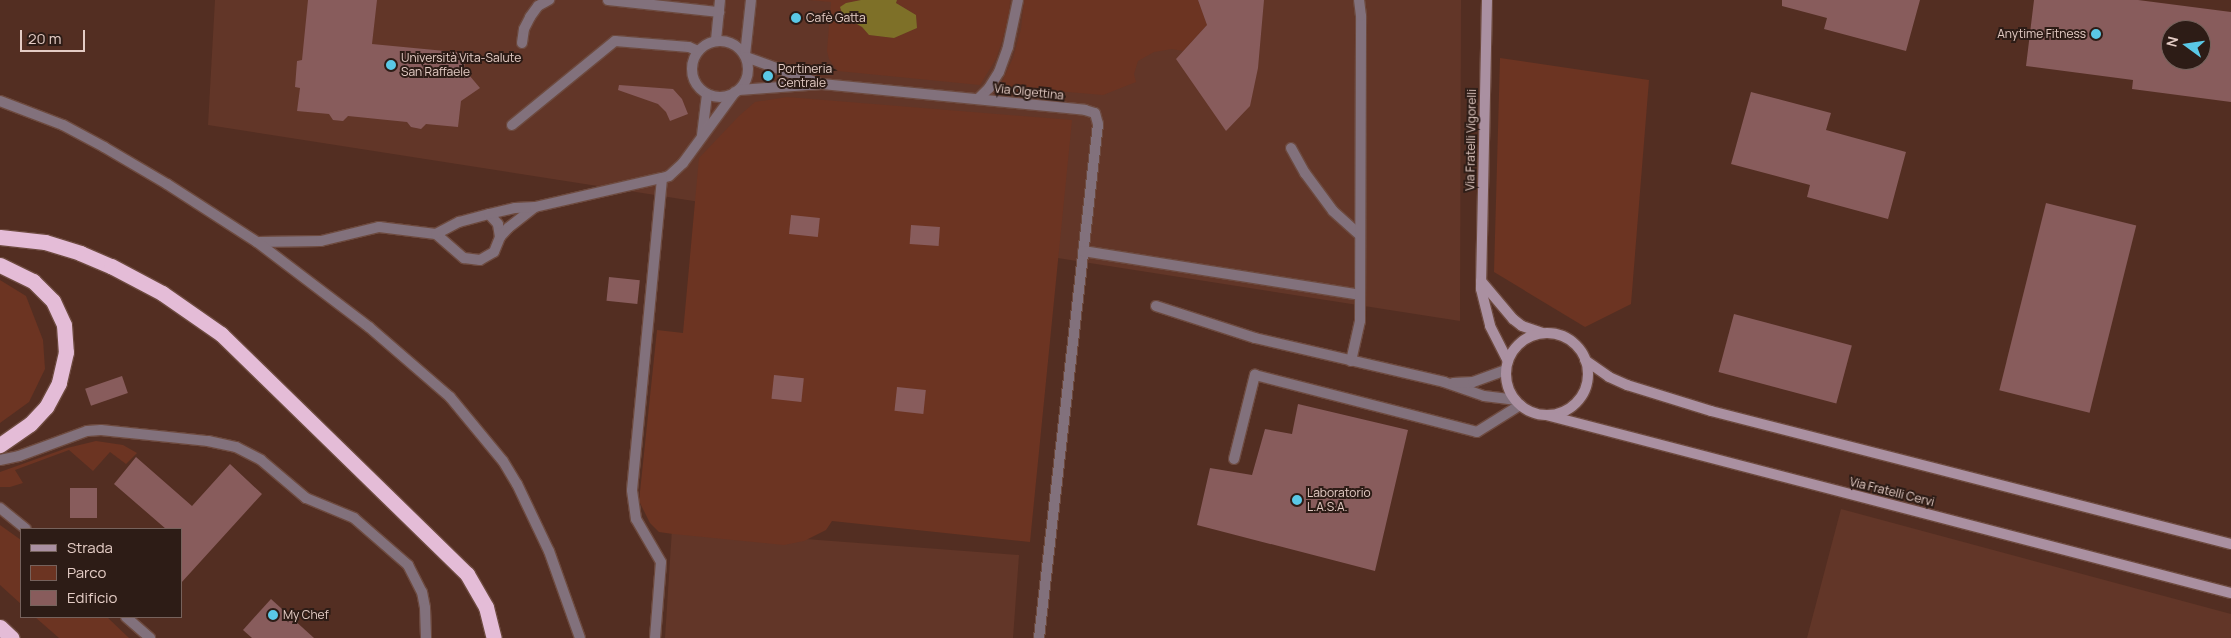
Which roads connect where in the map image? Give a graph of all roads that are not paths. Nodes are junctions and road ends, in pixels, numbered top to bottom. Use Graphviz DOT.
graph roads {
  1 [pos="549,0"];
  2 [pos="608,0"];
  3 [pos="720,0"];
  4 [pos="751,0"];
  5 [pos="1018,0"];
  6 [pos="1359,0"];
  7 [pos="1486,0"];
  8 [pos="719,12"];
  9 [pos="716,40"];
  10 [pos="522,44"];
  11 [pos="698,51"];
  12 [pos="746,56"];
  13 [pos="822,84"];
  14 [pos="737,91"];
  15 [pos="707,94"];
  16 [pos="978,99"];
  17 [pos="0,101"];
  18 [pos="512,125"];
  19 [pos="701,138"];
  20 [pos="1292,148"];
  21 [pos="662,178"];
  22 [pos="535,207"];
  23 [pos="489,214"];
  24 [pos="436,234"];
  25 [pos="1360,235"];
  26 [pos="0,237"];
  27 [pos="500,237"];
  28 [pos="257,242"];
  29 [pos="1083,251"];
  30 [pos="0,265"];
  31 [pos="1481,281"];
  32 [pos="1360,295"];
  33 [pos="1156,306"];
  34 [pos="1543,333"];
  35 [pos="1585,360"];
  36 [pos="1351,361"];
  37 [pos="1507,366"];
  38 [pos="1444,382"];
  39 [pos="1517,402"];
  40 [pos="1546,415"];
  41 [pos="0,445"];
  42 [pos="1234,459"];
  43 [pos="0,460"];
  44 [pos="0,508"];
  45 [pos="25,528"];
  46 [pos="2231,544"];
  47 [pos="2231,593"];
  48 [pos="127,618"];
  49 [pos="0,627"];
  50 [pos="152,637"];
  51 [pos="12,638"];
  52 [pos="426,638"];
  53 [pos="494,638"];
  54 [pos="580,638"];
  55 [pos="655,638"];
  56 [pos="1039,638"];
  1 -- 10 [label="street"];
  2 -- 8 [label="street"];
  3 -- 8 [label="street"];
  4 -- 12 [label="street"];
  5 -- 16 [label="street"];
  6 -- 25 [label="street"];
  7 -- 31 [label="street, Via Fratelli Vigorelli"];
  8 -- 9 [label="street"];
  9 -- 11 [label="street"];
  9 -- 12 [label="street"];
  11 -- 15 [label="street"];
  11 -- 18 [label="street"];
  12 -- 13 [label="street"];
  12 -- 14 [label="street"];
  13 -- 14 [label="street"];
  13 -- 16 [label="street, Via Olgettina"];
  14 -- 15 [label="street"];
  14 -- 19 [label="street"];
  15 -- 19 [label="street"];
  16 -- 29 [label="street, Via Olgettina"];
  17 -- 28 [label="street"];
  19 -- 21 [label="street"];
  20 -- 25 [label="street"];
  21 -- 22 [label="street"];
  21 -- 55 [label="street"];
  22 -- 23 [label="street"];
  22 -- 27 [label="street"];
  23 -- 24 [label="street"];
  23 -- 27 [label="street"];
  24 -- 27 [label="street"];
  24 -- 28 [label="street"];
  25 -- 32 [label="street"];
  26 -- 53 [label="highway"];
  28 -- 54 [label="street"];
  29 -- 32 [label="street"];
  29 -- 56 [label="street"];
  30 -- 41 [label="highway"];
  31 -- 34 [label="street"];
  31 -- 37 [label="street, Via Fratelli Vigorelli"];
  32 -- 36 [label="street"];
  33 -- 36 [label="street"];
  34 -- 35 [label="street"];
  34 -- 37 [label="street"];
  35 -- 40 [label="street"];
  35 -- 46 [label="street"];
  36 -- 38 [label="street"];
  37 -- 38 [label="street"];
  37 -- 39 [label="street"];
  38 -- 39 [label="street"];
  39 -- 40 [label="street"];
  39 -- 42 [label="street"];
  40 -- 47 [label="street, Via Fratelli Cervi"];
  43 -- 52 [label="street"];
  44 -- 45 [label="street"];
  48 -- 50 [label="street"];
  49 -- 51 [label="highway"];
}
